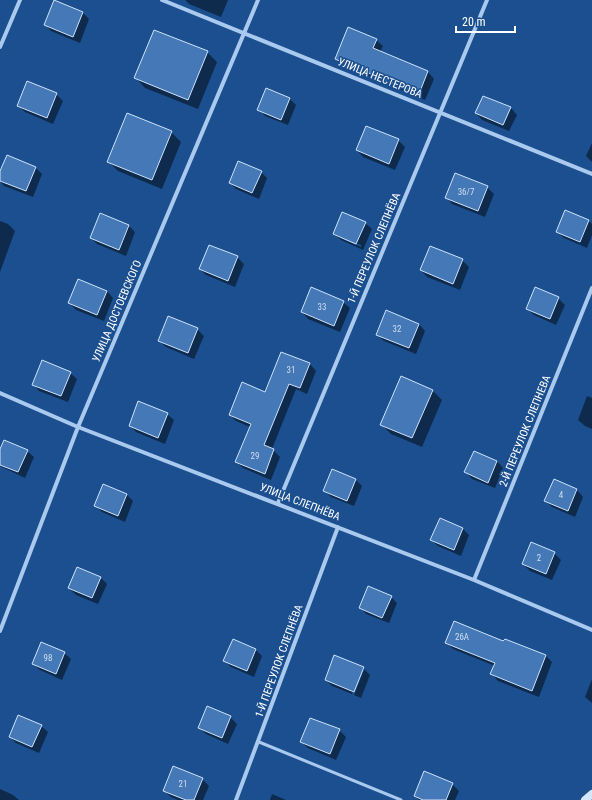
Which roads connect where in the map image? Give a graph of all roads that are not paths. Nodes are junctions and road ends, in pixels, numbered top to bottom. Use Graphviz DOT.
graph roads {
  1 [pos="20,0"];
  2 [pos="162,0"];
  3 [pos="258,0"];
  4 [pos="487,0"];
  5 [pos="245,33"];
  6 [pos="0,47"];
  7 [pos="440,112"];
  8 [pos="592,174"];
  9 [pos="592,288"];
  10 [pos="0,393"];
  11 [pos="78,427"];
  12 [pos="278,503"];
  13 [pos="338,527"];
  14 [pos="474,580"];
  15 [pos="592,630"];
  16 [pos="0,631"];
  17 [pos="259,742"];
  18 [pos="592,794"];
  19 [pos="236,800"];
  20 [pos="401,800"];
  21 [pos="585,800"];
  1 -- 6 [label="street"];
  2 -- 5 [label="street, УЛИЦА НЕСТЕРОВА"];
  3 -- 5 [label="street, УЛИЦА ДОСТОЕВСКОГО"];
  4 -- 7 [label="street, 1-Й ПЕРЕУЛОК СЛЕПНЁВА"];
  5 -- 7 [label="street, УЛИЦА НЕСТЕРОВА"];
  5 -- 11 [label="street, УЛИЦА ДОСТОЕВСКОГО"];
  7 -- 8 [label="street, УЛИЦА НЕСТЕРОВА"];
  7 -- 12 [label="street, 1-Й ПЕРЕУЛОК СЛЕПНЁВА"];
  9 -- 14 [label="street, 2-Й ПЕРЕУЛОК СЛЕПНЕВА"];
  10 -- 11 [label="street, УЛИЦА СЛЕПНЁВА"];
  11 -- 12 [label="street, УЛИЦА СЛЕПНЁВА"];
  11 -- 16 [label="street, УЛИЦА ДОСТОЕВСКОГО"];
  12 -- 13 [label="street, УЛИЦА СЛЕПНЁВА"];
  13 -- 14 [label="street, УЛИЦА СЛЕПНЁВА"];
  13 -- 17 [label="street, 1-Й ПЕРЕУЛОК СЛЕПНЁВА"];
  14 -- 15 [label="street, УЛИЦА СЛЕПНЁВА"];
  17 -- 19 [label="street, 1-Й ПЕРЕУЛОК СЛЕПНЁВА"];
  17 -- 20 [label="lane"];
  18 -- 21 [label="main road"];
}
